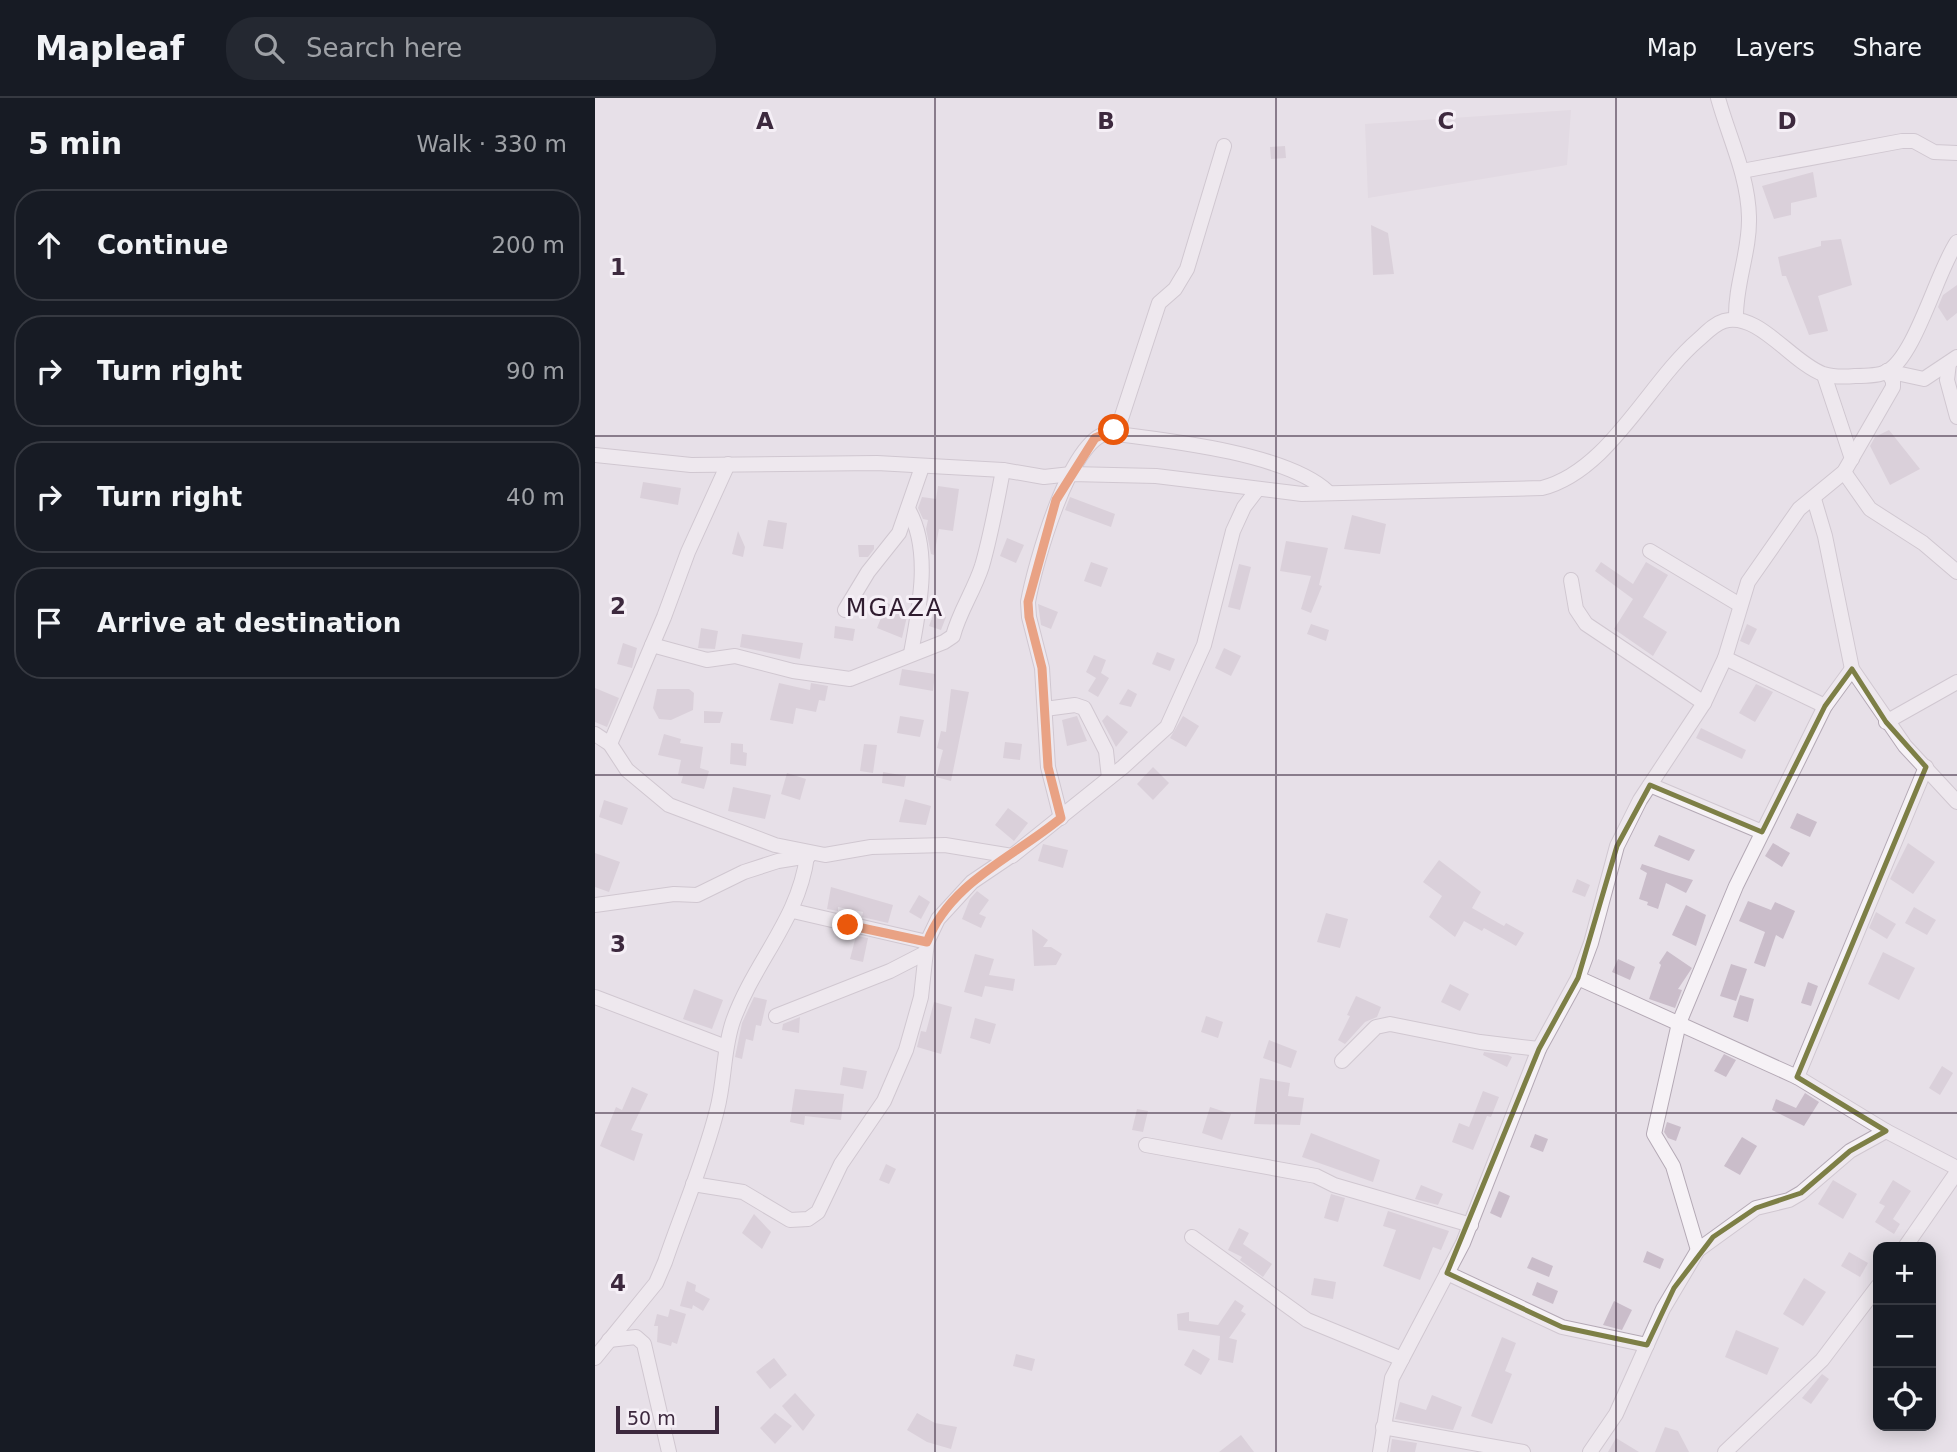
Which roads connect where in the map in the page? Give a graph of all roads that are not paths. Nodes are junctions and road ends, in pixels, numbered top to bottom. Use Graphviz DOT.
graph roads {
  1 [pos="1718,98"];
  2 [pos="1224,146"];
  3 [pos="1957,153"];
  4 [pos="1742,171"];
  5 [pos="1957,242"];
  6 [pos="1736,318"];
  7 [pos="1953,360"];
  8 [pos="1887,372"];
  9 [pos="1824,375"];
  10 [pos="1957,417"];
  11 [pos="1109,433"];
  12 [pos="596,456"];
  13 [pos="1852,458"];
  14 [pos="729,464"];
  15 [pos="922,467"];
  16 [pos="1003,470"];
  17 [pos="1844,472"];
  18 [pos="1071,474"];
  19 [pos="1257,490"];
  20 [pos="1328,492"];
  21 [pos="1814,499"];
  22 [pos="908,509"];
  23 [pos="1650,551"];
  24 [pos="1957,572"];
  25 [pos="1571,580"];
  26 [pos="1740,605"];
  27 [pos="845,610"];
  28 [pos="652,645"];
  29 [pos="911,653"];
  30 [pos="1725,658"];
  31 [pos="1852,669"];
  32 [pos="1957,682"];
  33 [pos="1704,703"];
  34 [pos="1825,706"];
  35 [pos="1045,709"];
  36 [pos="1886,722"];
  37 [pos="595,734"];
  38 [pos="610,744"];
  39 [pos="1926,767"];
  40 [pos="1109,778"];
  41 [pos="1650,785"];
  42 [pos="1957,802"];
  43 [pos="1061,818"];
  44 [pos="1762,832"];
  45 [pos="825,855"];
  46 [pos="807,856"];
  47 [pos="1009,857"];
  48 [pos="595,905"];
  49 [pos="793,911"];
  50 [pos="926,947"];
  51 [pos="1578,978"];
  52 [pos="595,997"];
  53 [pos="776,1016"];
  54 [pos="1679,1023"];
  55 [pos="726,1047"];
  56 [pos="1539,1049"];
  57 [pos="1342,1061"];
  58 [pos="1797,1077"];
  59 [pos="1886,1131"];
  60 [pos="1146,1145"];
  61 [pos="1957,1170"];
  62 [pos="693,1185"];
  63 [pos="1471,1225"];
  64 [pos="1192,1237"];
  65 [pos="1908,1242"];
  66 [pos="1698,1250"];
  67 [pos="1447,1273"];
  68 [pos="1873,1293"];
  69 [pos="609,1340"];
  70 [pos="1647,1345"];
  71 [pos="595,1358"];
  72 [pos="1402,1359"];
  73 [pos="1383,1427"];
  74 [pos="669,1452"];
  75 [pos="1380,1452"];
  76 [pos="1523,1452"];
  77 [pos="1590,1452"];
  78 [pos="1725,1452"];
  1 -- 4 [label="street"];
  2 -- 11 [label="street"];
  3 -- 4 [label="street"];
  4 -- 6 [label="street"];
  5 -- 8 [label="street"];
  6 -- 9 [label="street"];
  6 -- 20 [label="street"];
  7 -- 8 [label="street"];
  7 -- 10 [label="street"];
  8 -- 9 [label="street"];
  8 -- 13 [label="street"];
  9 -- 13 [label="street"];
  11 -- 18 [label="street"];
  11 -- 20 [label="street"];
  12 -- 14 [label="street"];
  13 -- 17 [label="street"];
  14 -- 15 [label="street"];
  14 -- 28 [label="street"];
  15 -- 16 [label="street"];
  15 -- 22 [label="street"];
  16 -- 18 [label="street"];
  16 -- 29 [label="street"];
  17 -- 21 [label="street"];
  17 -- 24 [label="street"];
  18 -- 19 [label="street"];
  18 -- 35 [label="street"];
  19 -- 20 [label="street"];
  19 -- 40 [label="street"];
  21 -- 26 [label="street"];
  21 -- 31 [label="street"];
  22 -- 27 [label="street"];
  22 -- 29 [label="street"];
  23 -- 26 [label="street"];
  25 -- 33 [label="street"];
  26 -- 30 [label="street"];
  28 -- 29 [label="street"];
  28 -- 38 [label="street"];
  30 -- 33 [label="street"];
  30 -- 34 [label="street"];
  31 -- 34 [label="street"];
  31 -- 36 [label="street"];
  32 -- 36 [label="street"];
  33 -- 41 [label="street"];
  34 -- 44 [label="street"];
  35 -- 40 [label="street"];
  35 -- 43 [label="street"];
  36 -- 39 [label="street"];
  37 -- 38 [label="street"];
  38 -- 45 [label="street"];
  39 -- 42 [label="street"];
  39 -- 58 [label="street"];
  40 -- 43 [label="street"];
  41 -- 44 [label="street"];
  41 -- 51 [label="street"];
  43 -- 47 [label="street"];
  44 -- 54 [label="street"];
  45 -- 46 [label="street"];
  45 -- 47 [label="street"];
  46 -- 48 [label="street"];
  46 -- 49 [label="street"];
  47 -- 50 [label="street"];
  49 -- 50 [label="street"];
  49 -- 55 [label="street"];
  50 -- 53 [label="street"];
  50 -- 62 [label="street"];
  51 -- 54 [label="street"];
  51 -- 56 [label="street"];
  52 -- 55 [label="street"];
  54 -- 58 [label="street"];
  54 -- 66 [label="street"];
  55 -- 62 [label="street"];
  56 -- 57 [label="street"];
  56 -- 63 [label="street"];
  58 -- 59 [label="street"];
  59 -- 61 [label="street"];
  59 -- 66 [label="street"];
  60 -- 63 [label="street"];
  61 -- 65 [label="street"];
  62 -- 69 [label="street"];
  63 -- 67 [label="street"];
  64 -- 72 [label="street"];
  66 -- 70 [label="street"];
  67 -- 70 [label="street"];
  67 -- 72 [label="street"];
  68 -- 78 [label="street"];
  69 -- 71 [label="street"];
  69 -- 74 [label="street"];
  70 -- 77 [label="street"];
  72 -- 73 [label="street"];
  73 -- 75 [label="street"];
  73 -- 76 [label="street"];
}
